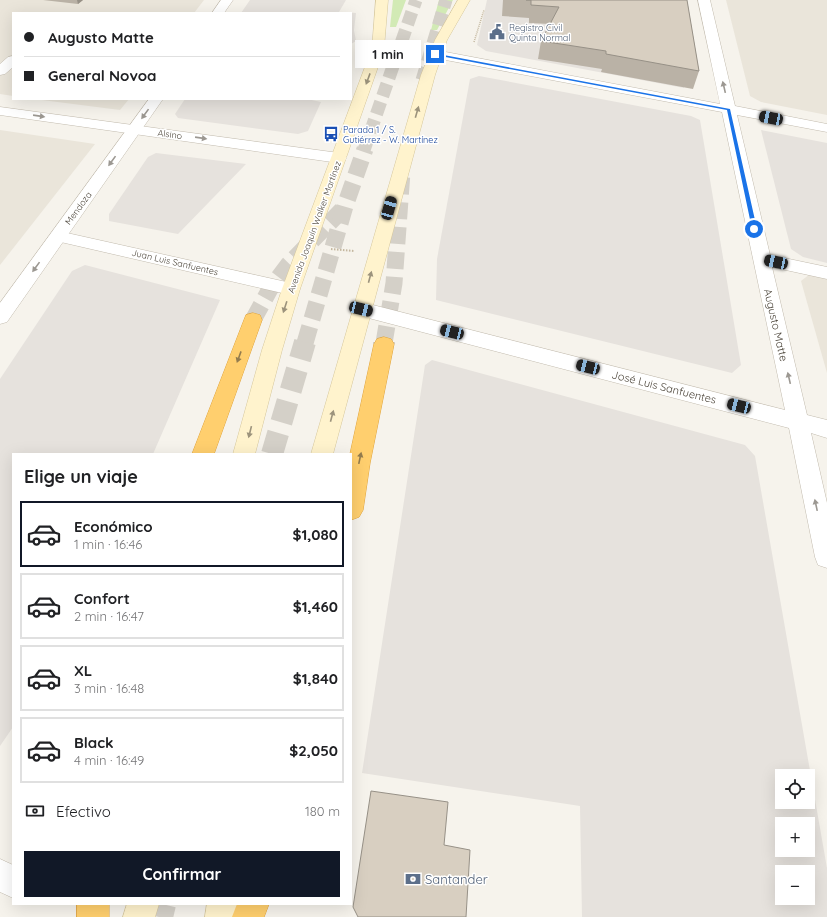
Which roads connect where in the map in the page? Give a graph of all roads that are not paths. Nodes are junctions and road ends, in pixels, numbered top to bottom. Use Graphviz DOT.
graph roads {
  1 [pos="227,0"];
  2 [pos="382,0"];
  3 [pos="464,0"];
  4 [pos="704,0"];
  5 [pos="219,12"];
  6 [pos="435,54"];
  7 [pos="12,61"];
  8 [pos="0,71"];
  9 [pos="155,100"];
  10 [pos="729,110"];
  11 [pos="0,111"];
  12 [pos="827,128"];
  13 [pos="135,129"];
  14 [pos="339,158"];
  15 [pos="58,236"];
  16 [pos="761,259"];
  17 [pos="827,273"];
  18 [pos="291,289"];
  19 [pos="361,309"];
  20 [pos="0,316"];
  21 [pos="253,320"];
  22 [pos="384,344"];
  23 [pos="798,421"];
  24 [pos="827,429"];
  25 [pos="203,453"];
  26 [pos="244,453"];
  27 [pos="322,453"];
  28 [pos="352,504"];
  29 [pos="827,557"];
  30 [pos="0,876"];
  31 [pos="12,882"];
  32 [pos="93,905"];
  33 [pos="143,905"];
  34 [pos="223,905"];
  35 [pos="254,905"];
  36 [pos="92,917"];
  37 [pos="140,917"];
  38 [pos="221,917"];
  39 [pos="248,917"];
  1 -- 5 [label="street"];
  2 -- 14 [label="main road, Avenida Joaquín Walker Martínez, one-way"];
  3 -- 6 [label="main road"];
  10 -- 4 [label="street, Augusto Matte, one-way"];
  6 -- 10 [label="street"];
  19 -- 6 [label="main road, one-way"];
  7 -- 8 [label="street"];
  9 -- 13 [label="street, Mendoza, one-way"];
  10 -- 12 [label="street"];
  10 -- 16 [label="street, Augusto Matte"];
  11 -- 13 [label="street, Alsino, one-way"];
  13 -- 14 [label="street, Alsino, one-way"];
  13 -- 15 [label="street, Mendoza, one-way"];
  14 -- 18 [label="main road, Avenida Joaquín Walker Martínez"];
  15 -- 18 [label="street, Juan Luis Sanfuentes"];
  15 -- 20 [label="street, Mendoza, one-way"];
  16 -- 17 [label="street"];
  23 -- 16 [label="street, Augusto Matte, one-way"];
  18 -- 26 [label="main road, Avenida Joaquín Walker Martínez, one-way"];
  19 -- 23 [label="street, José Luis Sanfuentes"];
  27 -- 19 [label="main road, one-way"];
  21 -- 25 [label="highway, one-way"];
  28 -- 22 [label="highway, one-way"];
  23 -- 24 [label="street, José Luis Sanfuentes"];
  29 -- 23 [label="street, Augusto Matte, one-way"];
  30 -- 31 [label="street"];
  32 -- 36 [label="highway"];
  33 -- 37 [label="main road"];
  34 -- 38 [label="main road"];
  35 -- 39 [label="highway"];
}
